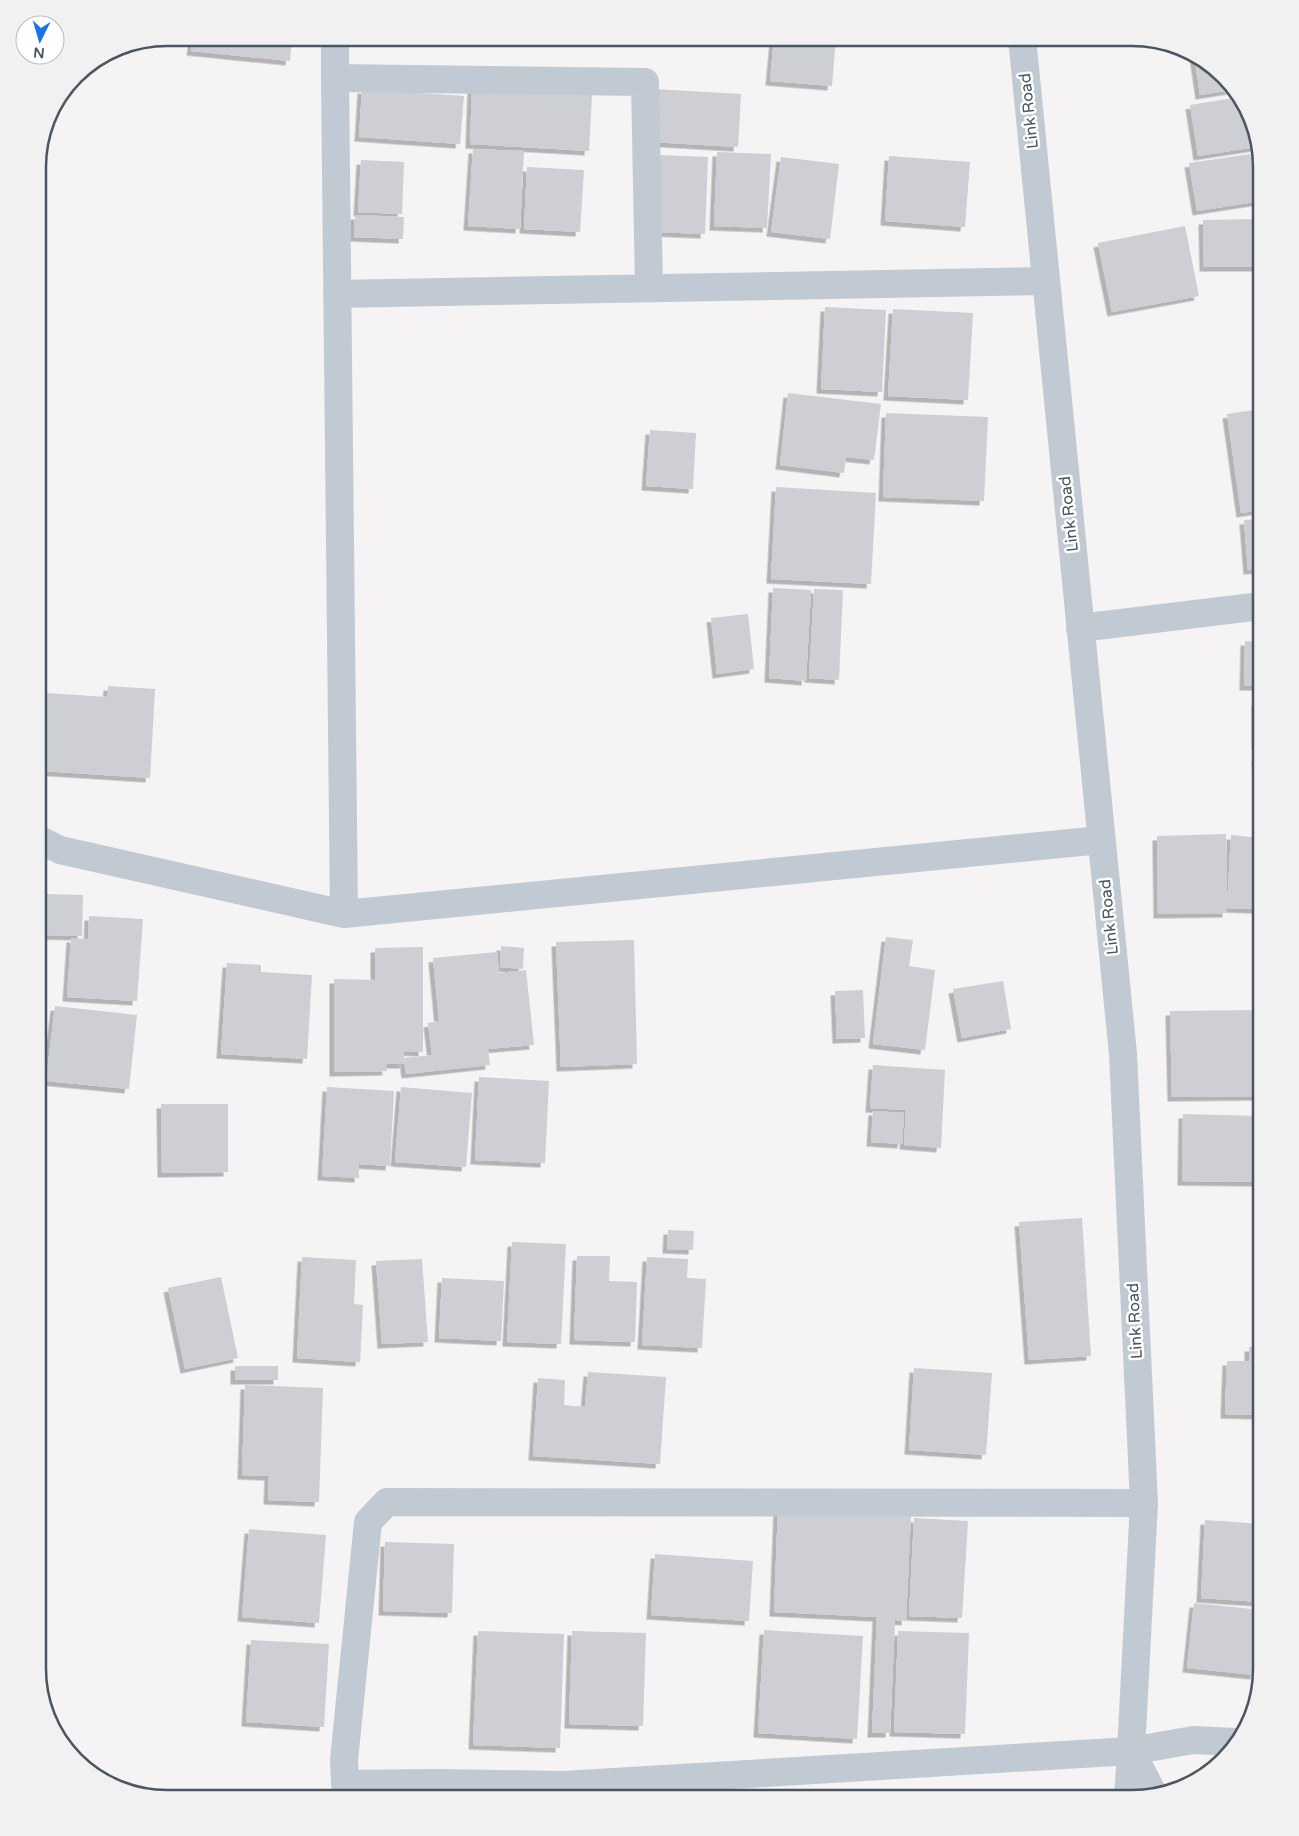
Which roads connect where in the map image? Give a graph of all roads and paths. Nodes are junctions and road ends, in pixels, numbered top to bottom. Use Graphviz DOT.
graph roads {
  1 [pos="335,47"];
  2 [pos="1023,47"];
  3 [pos="335,78"];
  4 [pos="1046,281"];
  5 [pos="649,288"];
  6 [pos="337,294"];
  7 [pos="1253,607"];
  8 [pos="1080,628"];
  9 [pos="1101,840"];
  10 [pos="47,843"];
  11 [pos="344,914"];
  12 [pos="1144,1504"];
  13 [pos="1229,1742"];
  14 [pos="1131,1752"];
  15 [pos="345,1789"];
  16 [pos="366,1789"];
  17 [pos="527,1789"];
  18 [pos="600,1789"];
  19 [pos="1150,1789"];
  20 [pos="1129,1790"];
  1 -- 3 [label="street"];
  2 -- 4 [label="street, Link Road"];
  3 -- 5 [label="street"];
  3 -- 6 [label="street"];
  4 -- 5 [label="street"];
  4 -- 8 [label="street, Link Road"];
  5 -- 6 [label="street"];
  6 -- 11 [label="street"];
  7 -- 8 [label="street"];
  8 -- 9 [label="street, Link Road"];
  9 -- 11 [label="street"];
  9 -- 12 [label="street, Link Road"];
  10 -- 11 [label="street"];
  12 -- 14 [label="street, Link Road"];
  12 -- 15 [label="street"];
  13 -- 14 [label="street"];
  14 -- 18 [label="street"];
  14 -- 19 [label="street"];
  14 -- 20 [label="street, Link Road"];
  16 -- 17 [label="street"];
}
